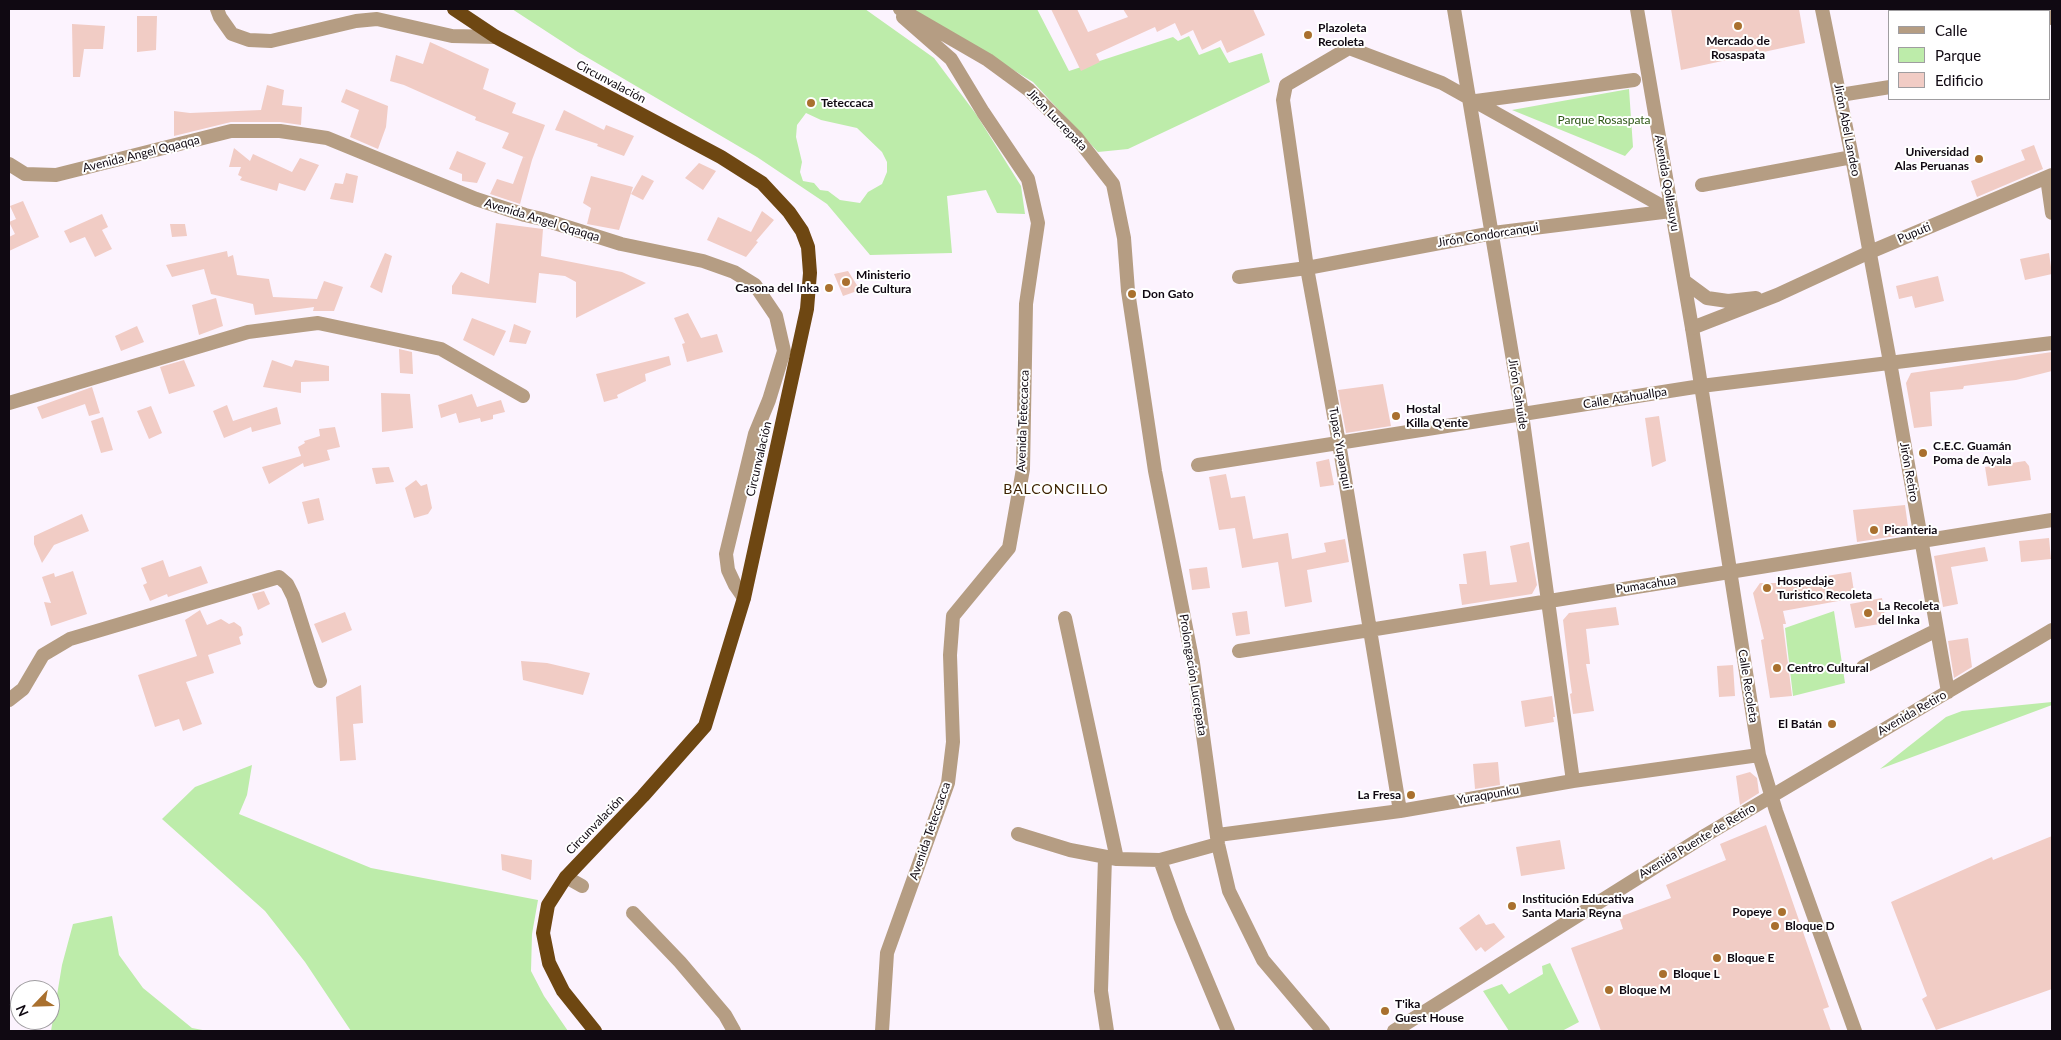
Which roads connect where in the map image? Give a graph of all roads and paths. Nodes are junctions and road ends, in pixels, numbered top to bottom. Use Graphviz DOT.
graph roads {
  1 [pos="217,9"];
  2 [pos="454,9"];
  3 [pos="893,9"];
  4 [pos="900,9"];
  5 [pos="1454,9"];
  6 [pos="1637,9"];
  7 [pos="1822,9"];
  8 [pos="496,37"];
  9 [pos="1634,80"];
  10 [pos="1888,87"];
  11 [pos="1840,95"];
  12 [pos="1472,99"];
  13 [pos="1852,157"];
  14 [pos="9,164"];
  15 [pos="2050,176"];
  16 [pos="1702,185"];
  17 [pos="1671,211"];
  18 [pos="2052,213"];
  19 [pos="1493,232"];
  20 [pos="1870,252"];
  21 [pos="1307,268"];
  22 [pos="1239,277"];
  23 [pos="1684,281"];
  24 [pos="1128,291"];
  25 [pos="1777,295"];
  26 [pos="1692,328"];
  27 [pos="2052,343"];
  28 [pos="1890,362"];
  29 [pos="1701,386"];
  30 [pos="523,396"];
  31 [pos="9,403"];
  32 [pos="1522,414"];
  33 [pos="1339,443"];
  34 [pos="1198,465"];
  35 [pos="2052,520"];
  36 [pos="1921,541"];
  37 [pos="1730,572"];
  38 [pos="744,598"];
  39 [pos="1548,601"];
  40 [pos="1065,618"];
  41 [pos="1369,630"];
  42 [pos="1937,630"];
  43 [pos="2052,630"];
  44 [pos="1240,651"];
  45 [pos="1863,667"];
  46 [pos="320,681"];
  47 [pos="1948,692"];
  48 [pos="9,700"];
  49 [pos="1759,755"];
  50 [pos="1573,781"];
  51 [pos="1771,796"];
  52 [pos="1400,811"];
  53 [pos="1018,834"];
  54 [pos="1218,839"];
  55 [pos="1111,858"];
  56 [pos="1160,860"];
  57 [pos="566,877"];
  58 [pos="582,886"];
  59 [pos="634,913"];
  60 [pos="595,1031"];
  61 [pos="734,1031"];
  62 [pos="882,1031"];
  63 [pos="1107,1031"];
  64 [pos="1228,1031"];
  65 [pos="1323,1031"];
  66 [pos="1394,1031"];
  67 [pos="1855,1031"];
  1 -- 8 [label="street"];
  2 -- 8 [label="highway, Circunvalación"];
  3 -- 62 [label="street, Avenida Teteccacca"];
  4 -- 24 [label="street, Jirón Lucrepata"];
  5 -- 12 [label="street, Jirón Cahuide"];
  6 -- 17 [label="street, Avenida Qollasuyu"];
  7 -- 11 [label="street, Jirón Abel Landeo"];
  8 -- 38 [label="highway, Circunvalación"];
  9 -- 12 [label="street"];
  10 -- 11 [label="street"];
  11 -- 13 [label="street, Jirón Abel Landeo"];
  12 -- 17 [label="street"];
  12 -- 19 [label="street, Jirón Cahuide"];
  12 -- 21 [label="street, Tupac Yupanqui"];
  13 -- 16 [label="street"];
  13 -- 20 [label="street, Jirón Abel Landeo"];
  14 -- 38 [label="street, Avenida Angel Qqaqqa"];
  15 -- 18 [label="street"];
  15 -- 20 [label="street, Puputi"];
  17 -- 19 [label="street, Jirón Condorcanqui"];
  17 -- 23 [label="street, Avenida Qollasuyu"];
  19 -- 21 [label="street, Jirón Condorcanqui"];
  19 -- 32 [label="street, Jirón Cahuide"];
  20 -- 25 [label="street, Puputi"];
  20 -- 28 [label="street, Jirón Retiro"];
  21 -- 22 [label="street, Jirón Condorcanqui"];
  21 -- 33 [label="street, Tupac Yupanqui"];
  23 -- 25 [label="street, Puputi"];
  23 -- 26 [label="street, Avenida Qollasuyu"];
  24 -- 54 [label="street, Prolongación Lucrepata"];
  25 -- 26 [label="street, Puputi"];
  26 -- 29 [label="street, Calle Recoleta"];
  27 -- 28 [label="street, Calle Atahuallpa"];
  28 -- 29 [label="street, Calle Atahuallpa"];
  28 -- 36 [label="street, Jirón Retiro"];
  29 -- 32 [label="street, Calle Atahuallpa"];
  29 -- 37 [label="street, Calle Recoleta"];
  30 -- 31 [label="street"];
  32 -- 33 [label="street, Calle Atahuallpa"];
  32 -- 39 [label="street, Jirón Cahuide"];
  33 -- 34 [label="street, Calle Atahuallpa"];
  33 -- 41 [label="street, Tupac Yupanqui"];
  35 -- 36 [label="street, Pumacahua"];
  36 -- 37 [label="street, Pumacahua"];
  36 -- 42 [label="street, Jirón Retiro"];
  37 -- 39 [label="street, Pumacahua"];
  37 -- 49 [label="street, Calle Recoleta"];
  38 -- 57 [label="highway, Circunvalación"];
  39 -- 41 [label="street, Pumacahua"];
  39 -- 50 [label="street, Jirón Cahuide"];
  40 -- 55 [label="street"];
  41 -- 44 [label="street, Pumacahua"];
  41 -- 52 [label="street, Tupac Yupanqui"];
  42 -- 45 [label="street"];
  42 -- 47 [label="street, Jirón Retiro"];
  43 -- 47 [label="street, Avenida Retiro"];
  46 -- 48 [label="street"];
  47 -- 51 [label="street, Avenida Retiro"];
  49 -- 50 [label="street, Yuraqpunku"];
  49 -- 51 [label="street, Calle Recoleta"];
  50 -- 52 [label="street, Yuraqpunku"];
  51 -- 66 [label="street, Avenida Puente de Retiro"];
  51 -- 67 [label="street, Calle Recoleta"];
  52 -- 54 [label="street, Yuraqpunku"];
  53 -- 55 [label="street, Yuraqpunku"];
  54 -- 56 [label="street, Yuraqpunku"];
  54 -- 65 [label="street, Prolongación Lucrepata"];
  55 -- 56 [label="street, Yuraqpunku"];
  55 -- 63 [label="street"];
  56 -- 64 [label="street"];
  57 -- 58 [label="street"];
  57 -- 60 [label="highway, Circunvalación"];
  59 -- 61 [label="street"];
}
